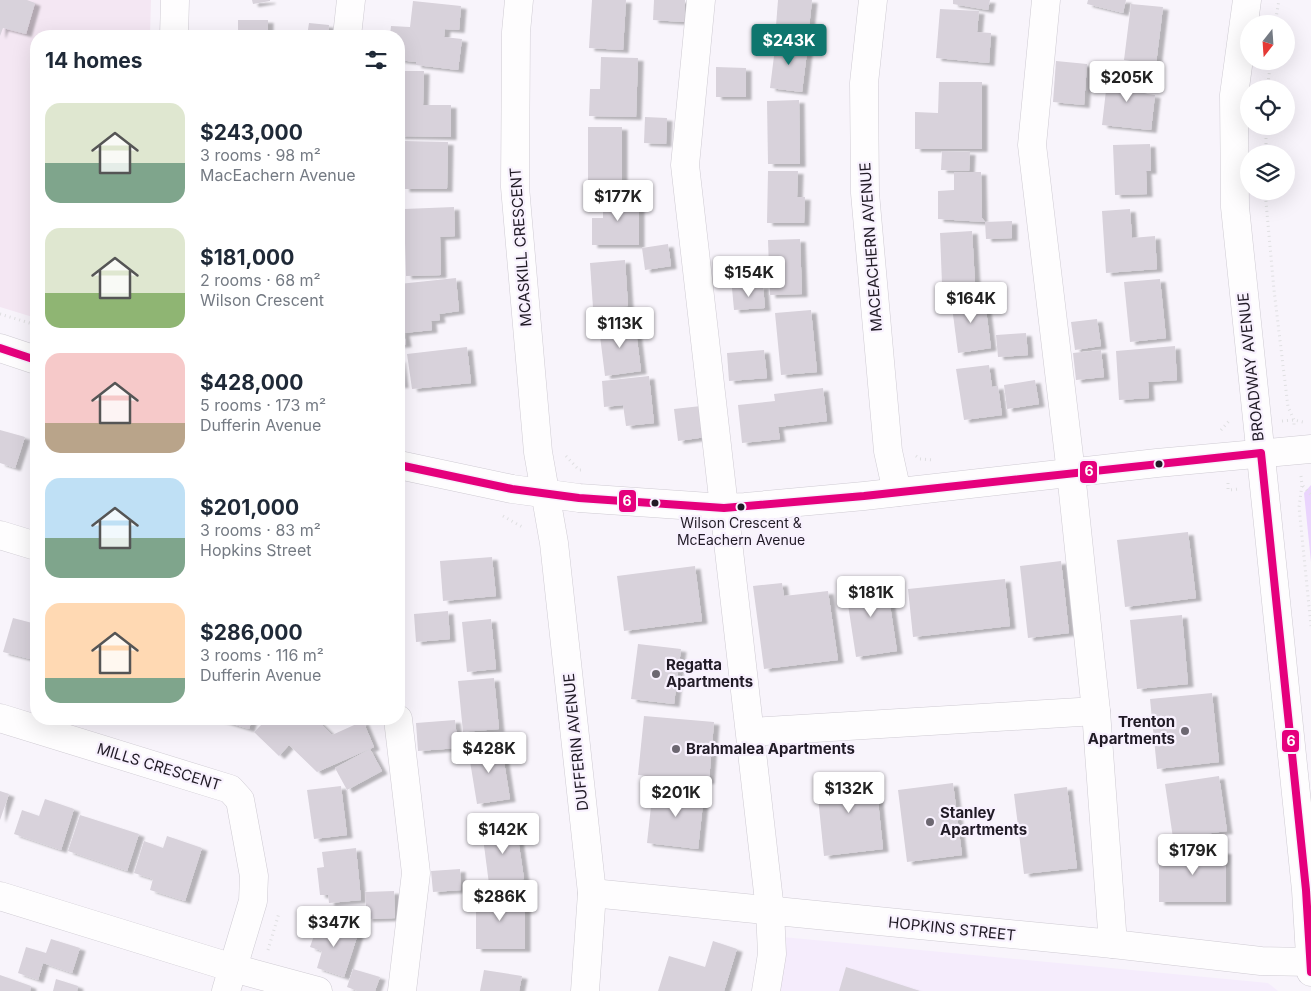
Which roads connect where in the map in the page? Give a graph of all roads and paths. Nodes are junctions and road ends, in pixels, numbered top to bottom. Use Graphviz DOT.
graph roads {
  1 [pos="176,0"];
  2 [pos="351,0"];
  3 [pos="520,0"];
  4 [pos="701,0"];
  5 [pos="873,0"];
  6 [pos="1046,0"];
  7 [pos="1247,0"];
  8 [pos="1279,0"];
  9 [pos="1276,15"];
  10 [pos="174,30"];
  11 [pos="348,30"];
  12 [pos="1267,200"];
  13 [pos="0,314"];
  14 [pos="30,323"];
  15 [pos="0,348"];
  16 [pos="30,358"];
  17 [pos="1230,413"];
  18 [pos="1294,420"];
  19 [pos="1219,431"];
  20 [pos="405,437"];
  21 [pos="415,440"];
  22 [pos="1311,449"];
  23 [pos="911,451"];
  24 [pos="1261,453"];
  25 [pos="941,459"];
  26 [pos="405,466"];
  27 [pos="1071,473"];
  28 [pos="897,492"];
  29 [pos="546,493"];
  30 [pos="1311,495"];
  31 [pos="724,508"];
  32 [pos="503,516"];
  33 [pos="0,535"];
  34 [pos="528,536"];
  35 [pos="30,544"];
  36 [pos="1311,626"];
  37 [pos="1096,711"];
  38 [pos="0,718"];
  39 [pos="399,725"];
  40 [pos="751,732"];
  41 [pos="592,893"];
  42 [pos="0,896"];
  43 [pos="770,910"];
  44 [pos="1113,944"];
  45 [pos="1311,962"];
  46 [pos="1311,972"];
  47 [pos="229,979"];
  48 [pos="318,991"];
  49 [pos="402,991"];
  50 [pos="585,991"];
  51 [pos="766,991"];
  1 -- 10 [label="street"];
  2 -- 11 [label="street"];
  3 -- 29 [label="street, MCASKILL CRESCENT"];
  4 -- 31 [label="street"];
  5 -- 28 [label="street, MACEACHERN AVENUE"];
  6 -- 27 [label="street"];
  7 -- 24 [label="street, BROADWAY AVENUE"];
  8 -- 9 [label="path"];
  12 -- 18 [label="path"];
  13 -- 14 [label="path"];
  15 -- 16 [label="street"];
  17 -- 19 [label="path"];
  20 -- 21 [label="path"];
  22 -- 24 [label="street"];
  23 -- 25 [label="path"];
  24 -- 27 [label="street"];
  24 -- 45 [label="street, BROADWAY AVENUE"];
  26 -- 29 [label="street"];
  27 -- 28 [label="street"];
  27 -- 37 [label="street"];
  28 -- 31 [label="street"];
  29 -- 31 [label="street"];
  29 -- 41 [label="street, DUFFERIN AVENUE"];
  30 -- 36 [label="path"];
  31 -- 40 [label="street"];
  32 -- 34 [label="path"];
  33 -- 35 [label="street"];
  37 -- 40 [label="street"];
  37 -- 44 [label="street"];
  38 -- 47 [label="street, MILLS CRESCENT"];
  39 -- 49 [label="street"];
  40 -- 43 [label="street"];
  41 -- 43 [label="street, HOPKINS STREET"];
  41 -- 50 [label="street, DUFFERIN AVENUE"];
  42 -- 47 [label="street"];
  43 -- 44 [label="street, HOPKINS STREET"];
  43 -- 51 [label="street"];
  44 -- 45 [label="street, HOPKINS STREET"];
  45 -- 46 [label="street, BROADWAY AVENUE"];
  47 -- 48 [label="street"];
}
